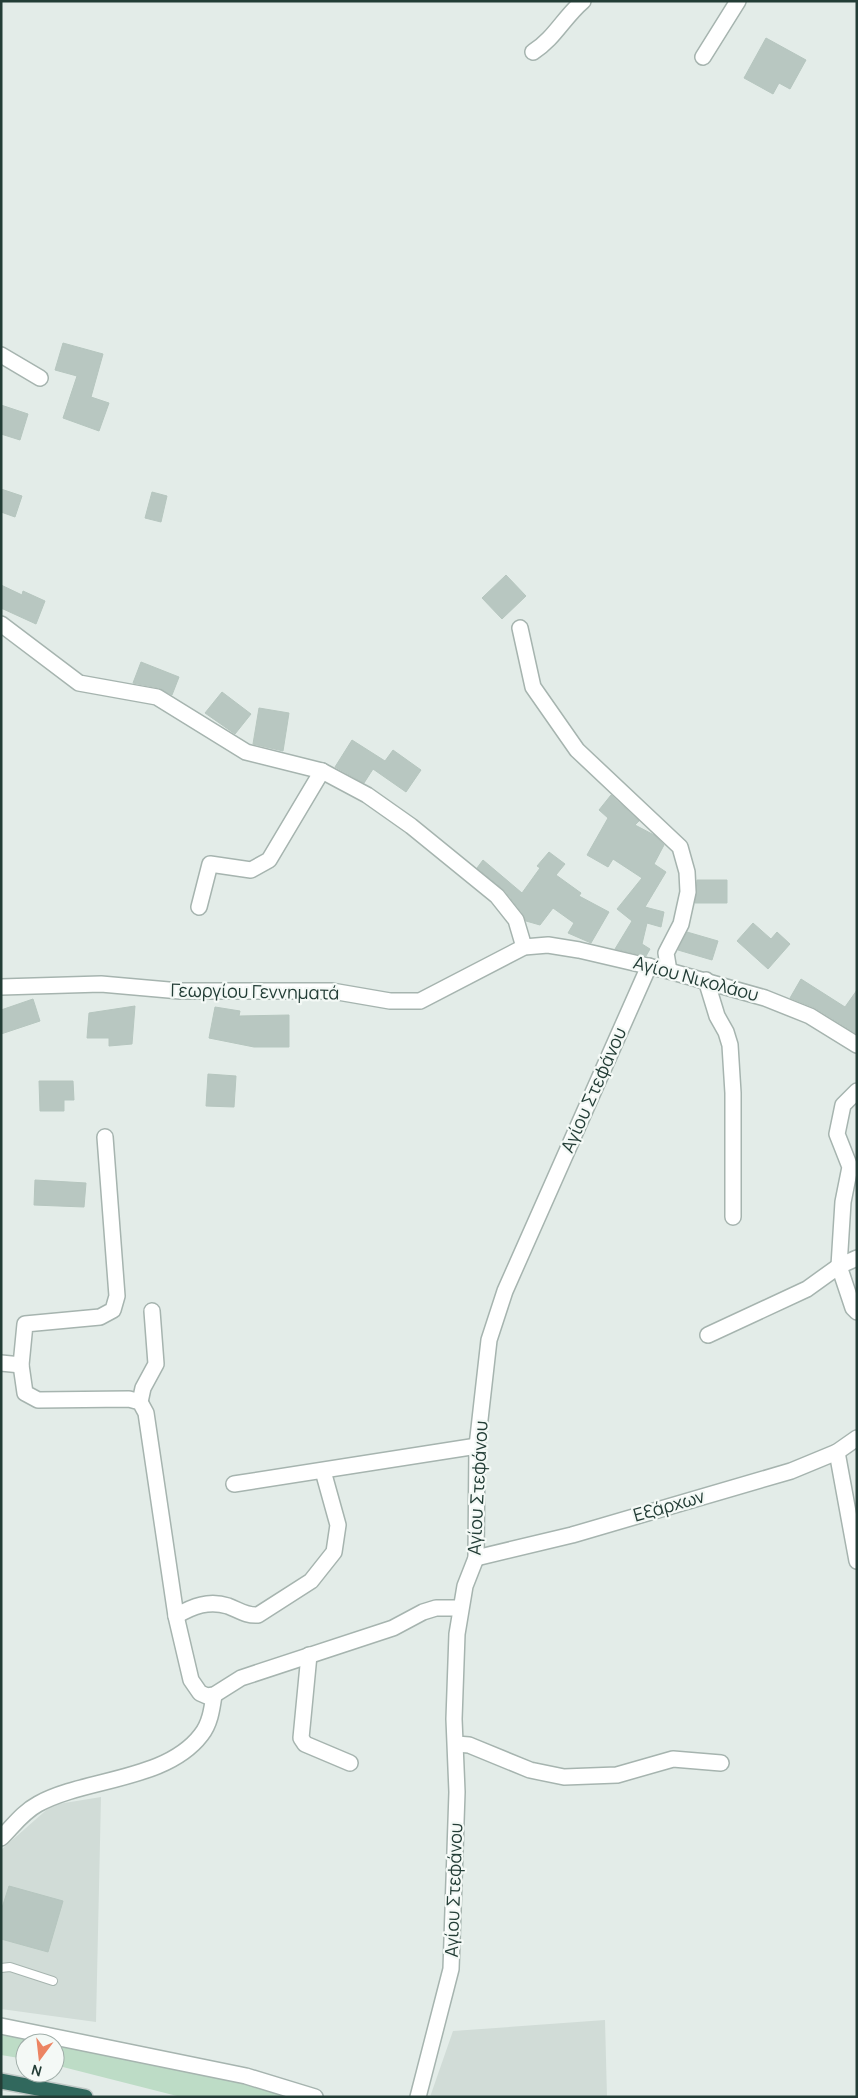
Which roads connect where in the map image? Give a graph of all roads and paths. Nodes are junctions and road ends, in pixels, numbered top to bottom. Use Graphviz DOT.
graph roads {
  1 [pos="583,1"];
  2 [pos="738,1"];
  3 [pos="533,52"];
  4 [pos="703,57"];
  5 [pos="1,356"];
  6 [pos="40,378"];
  7 [pos="1,624"];
  8 [pos="520,628"];
  9 [pos="322,771"];
  10 [pos="199,907"];
  11 [pos="524,947"];
  12 [pos="649,966"];
  13 [pos="669,971"];
  14 [pos="706,980"];
  15 [pos="1,987"];
  16 [pos="857,1045"];
  17 [pos="857,1091"];
  18 [pos="105,1137"];
  19 [pos="733,1217"];
  20 [pos="857,1258"];
  21 [pos="839,1266"];
  22 [pos="152,1311"];
  23 [pos="857,1312"];
  24 [pos="708,1335"];
  25 [pos="1,1364"];
  26 [pos="20,1365"];
  27 [pos="140,1402"];
  28 [pos="857,1438"];
  29 [pos="477,1446"];
  30 [pos="836,1452"];
  31 [pos="324,1471"];
  32 [pos="234,1484"];
  33 [pos="476,1558"];
  34 [pos="857,1561"];
  35 [pos="460,1608"];
  36 [pos="176,1616"];
  37 [pos="308,1655"];
  38 [pos="214,1696"];
  39 [pos="456,1744"];
  40 [pos="350,1763"];
  41 [pos="721,1763"];
  42 [pos="1,1838"];
  43 [pos="1,1968"];
  44 [pos="53,1982"];
  45 [pos="1,2026"];
  46 [pos="1,2081"];
  47 [pos="85,2097"];
  48 [pos="315,2097"];
  49 [pos="418,2097"];
  1 -- 3 [label="street"];
  2 -- 4 [label="street"];
  5 -- 6 [label="street"];
  7 -- 9 [label="street"];
  8 -- 13 [label="street"];
  9 -- 10 [label="street"];
  9 -- 11 [label="street"];
  11 -- 12 [label="street, Αγίου Νικολάου"];
  11 -- 15 [label="street, Γεωργίου Γεννηματά"];
  12 -- 13 [label="street, Αγίου Νικολάου"];
  12 -- 29 [label="street, Αγίου Στεφάνου"];
  13 -- 14 [label="street, Αγίου Νικολάου"];
  14 -- 16 [label="street, Αγίου Νικολάου"];
  14 -- 19 [label="street"];
  17 -- 21 [label="street"];
  18 -- 26 [label="street"];
  20 -- 21 [label="street"];
  21 -- 23 [label="street"];
  21 -- 24 [label="street"];
  22 -- 27 [label="street"];
  25 -- 26 [label="street"];
  26 -- 27 [label="street"];
  27 -- 36 [label="street"];
  28 -- 30 [label="street, Εξάρχων"];
  29 -- 31 [label="street"];
  29 -- 33 [label="street, Αγίου Στεφάνου"];
  30 -- 33 [label="street, Εξάρχων"];
  30 -- 34 [label="street"];
  31 -- 32 [label="street"];
  31 -- 36 [label="street"];
  33 -- 35 [label="street, Αγίου Στεφάνου"];
  35 -- 37 [label="street"];
  35 -- 39 [label="street, Αγίου Στεφάνου"];
  36 -- 38 [label="street"];
  37 -- 38 [label="street"];
  37 -- 40 [label="street"];
  38 -- 42 [label="street"];
  39 -- 41 [label="street"];
  39 -- 49 [label="street, Αγίου Στεφάνου"];
  43 -- 44 [label="lane"];
  45 -- 48 [label="street"];
  46 -- 47 [label="highway"];
}
